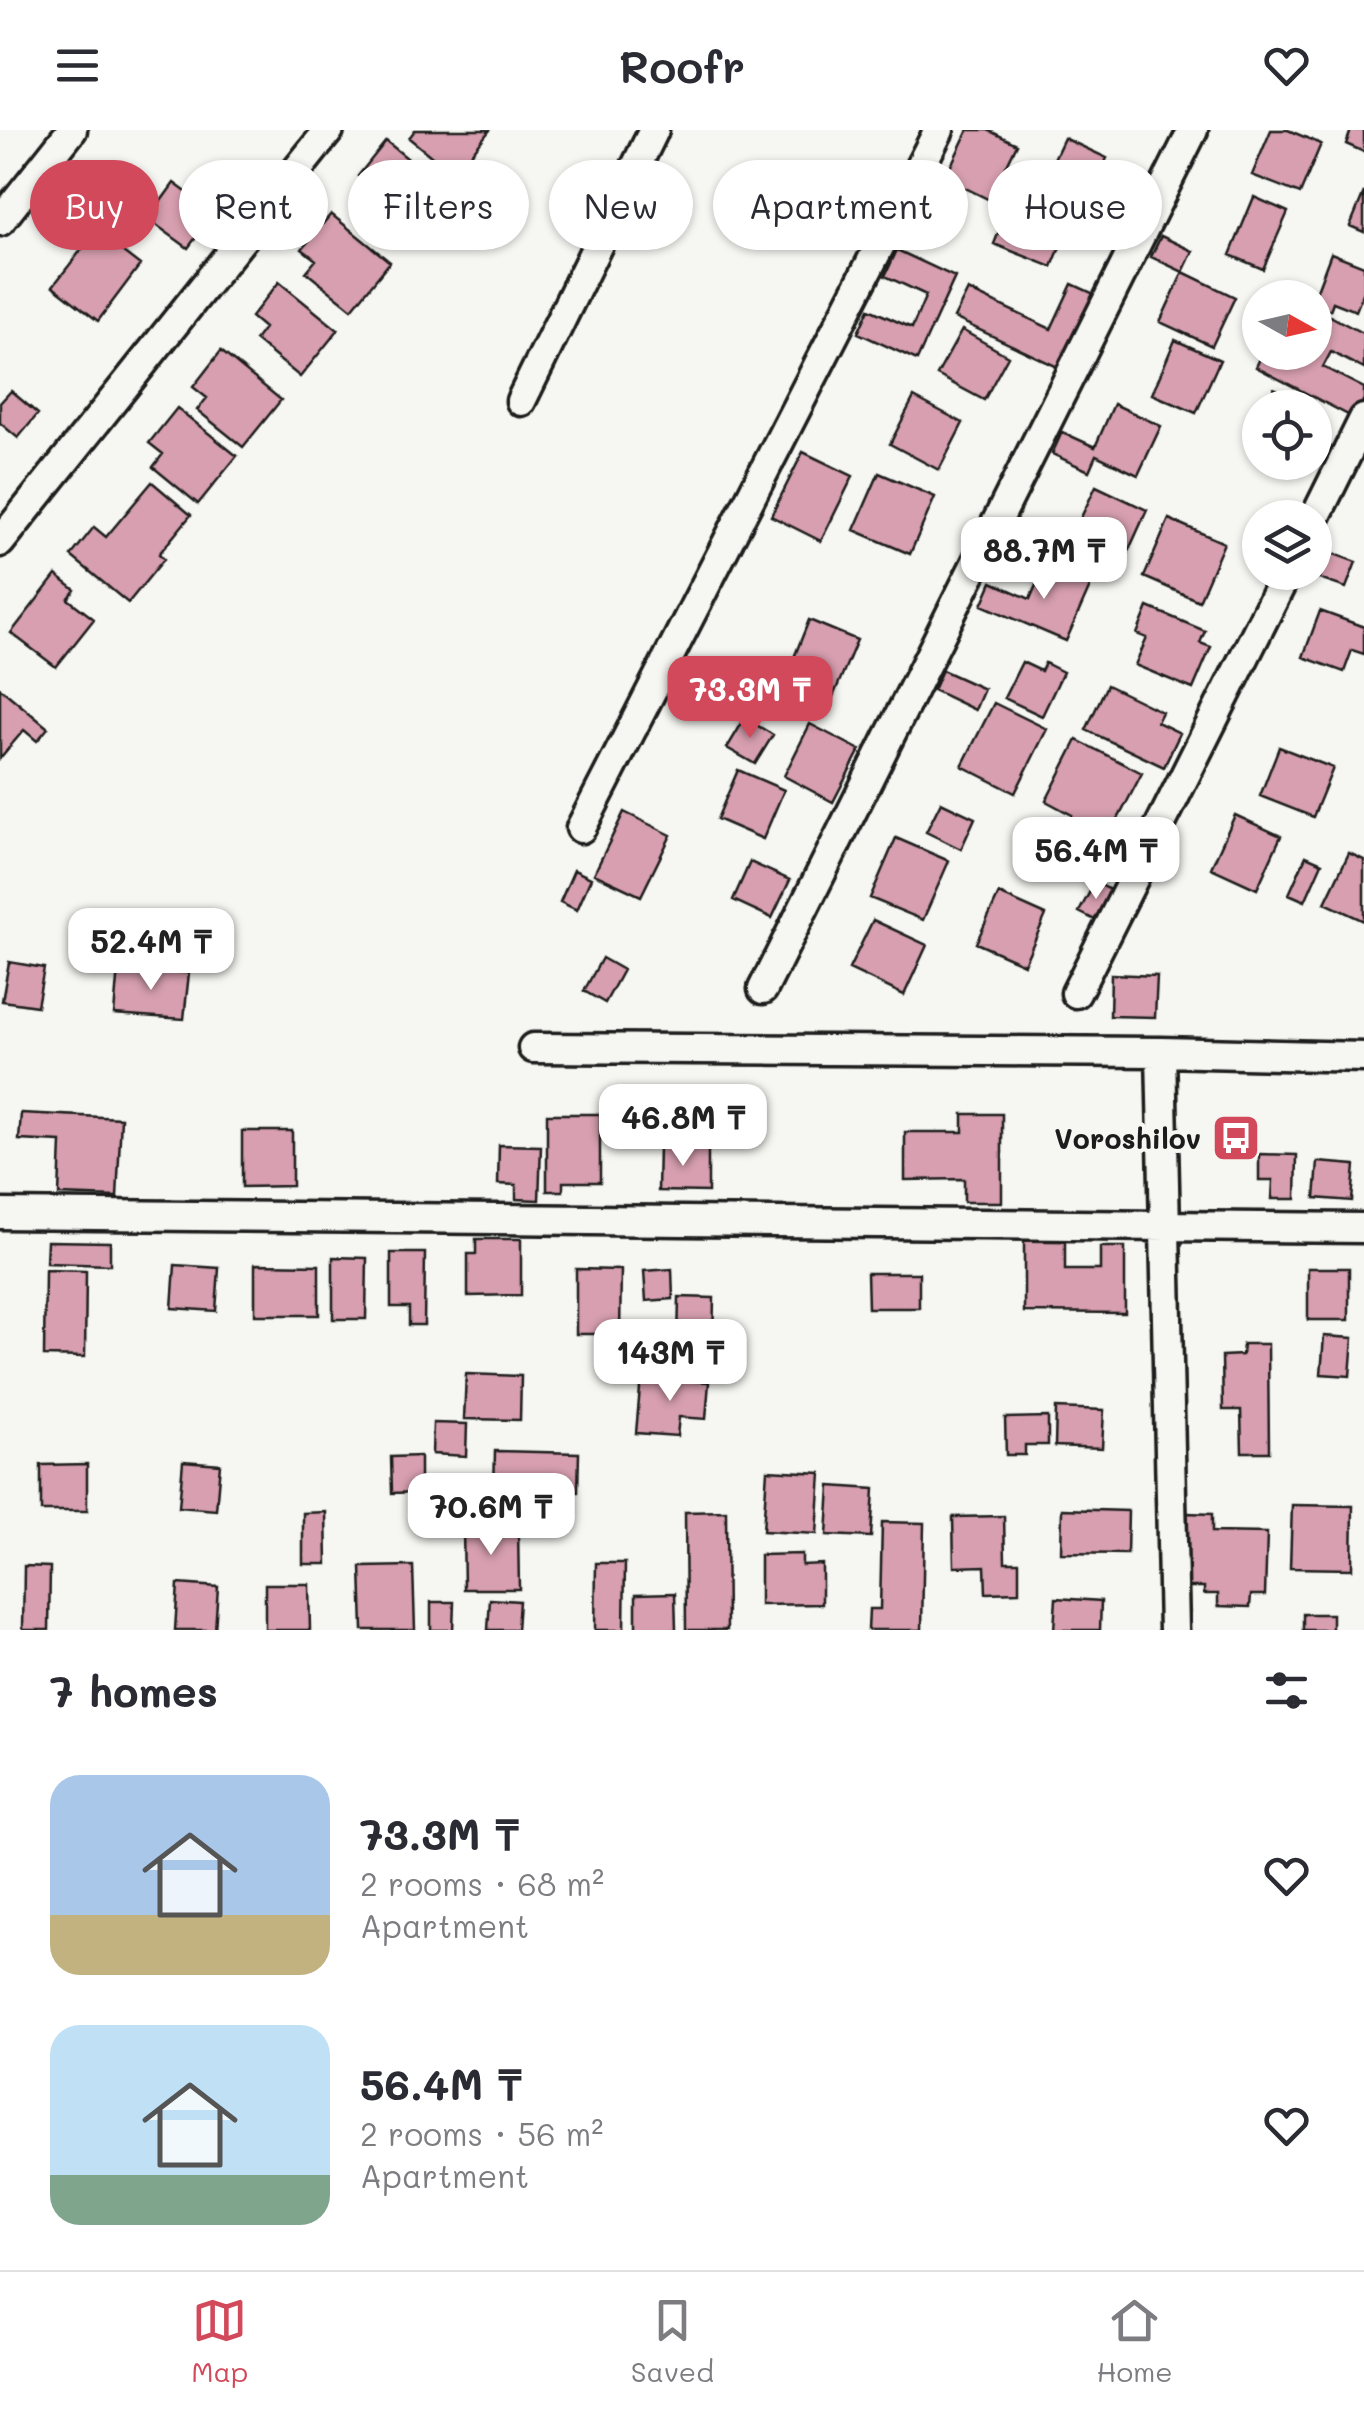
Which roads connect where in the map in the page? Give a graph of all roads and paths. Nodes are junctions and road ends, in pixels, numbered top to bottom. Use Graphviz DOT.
graph roads {
  1 [pos="72,130"];
  2 [pos="329,130"];
  3 [pos="654,130"];
  4 [pos="939,130"];
  5 [pos="1193,130"];
  6 [pos="0,221"];
  7 [pos="521,401"];
  8 [pos="1364,419"];
  9 [pos="1323,500"];
  10 [pos="0,542"];
  11 [pos="1278,590"];
  12 [pos="581,828"];
  13 [pos="763,989"];
  14 [pos="1076,992"];
  15 [pos="533,1048"];
  16 [pos="1161,1052"];
  17 [pos="1364,1057"];
  18 [pos="0,1214"];
  19 [pos="1165,1228"];
  20 [pos="1364,1228"];
  21 [pos="1174,1630"];
  1 -- 6 [label="street"];
  2 -- 10 [label="street"];
  3 -- 7 [label="street"];
  4 -- 12 [label="street"];
  5 -- 13 [label="street"];
  8 -- 9 [label="street"];
  11 -- 14 [label="street"];
  15 -- 16 [label="street"];
  16 -- 17 [label="street"];
  16 -- 19 [label="street"];
  18 -- 19 [label="street"];
  19 -- 20 [label="street"];
  19 -- 21 [label="street"];
}
